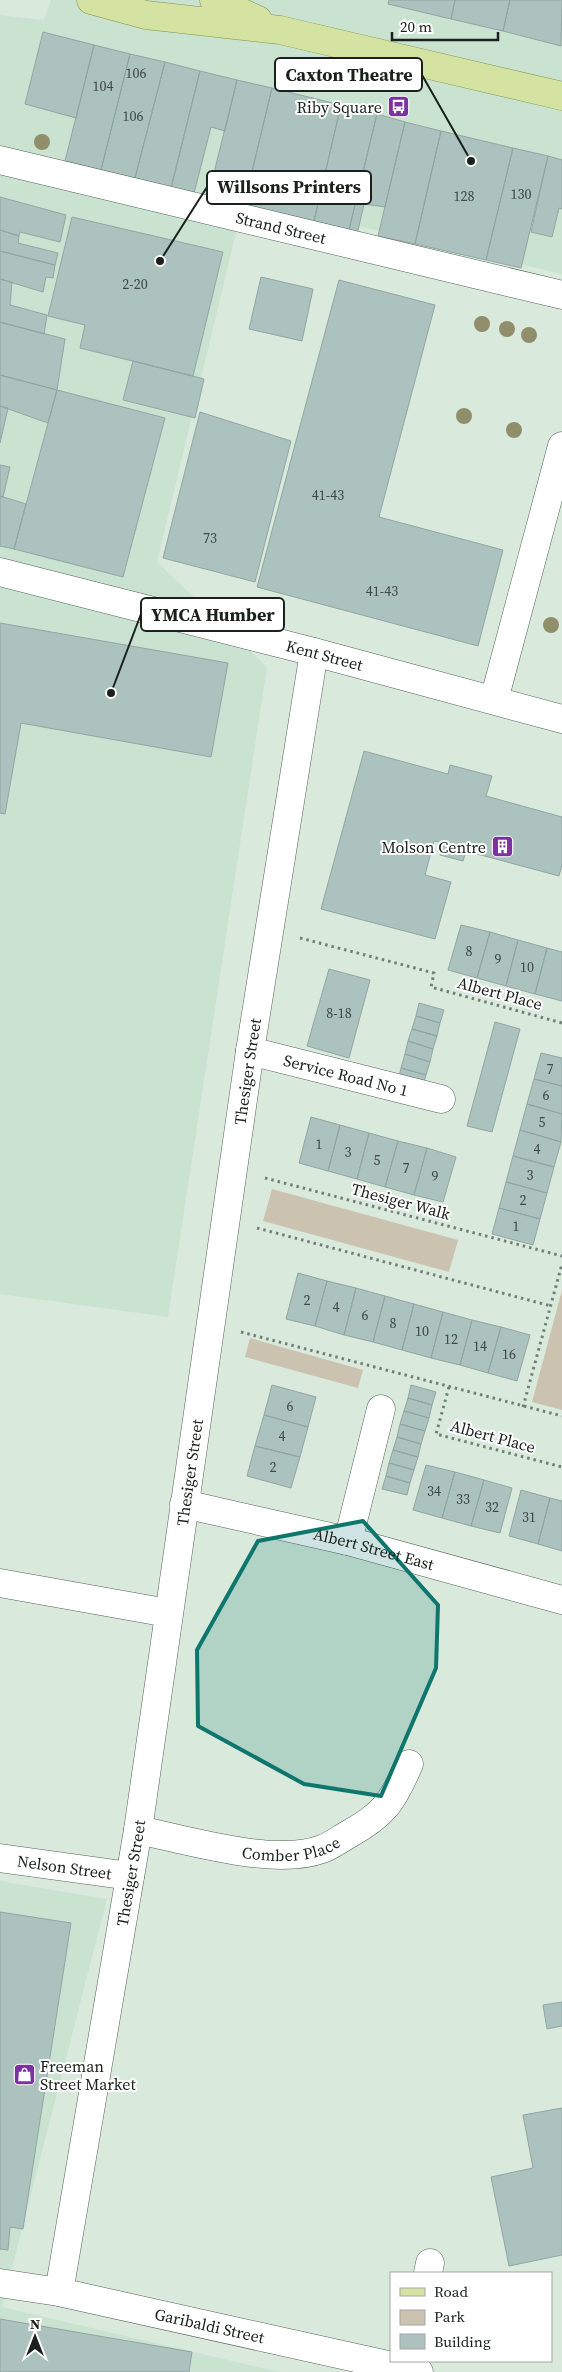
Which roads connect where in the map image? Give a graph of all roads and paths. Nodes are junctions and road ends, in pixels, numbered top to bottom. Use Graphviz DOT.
graph roads {
  1 [pos="91,0"];
  2 [pos="214,0"];
  3 [pos="280,30"];
  4 [pos="562,96"];
  5 [pos="0,160"];
  6 [pos="562,295"];
  7 [pos="562,446"];
  8 [pos="0,572"];
  9 [pos="314,652"];
  10 [pos="494,700"];
  11 [pos="562,719"];
  12 [pos="270,930"];
  13 [pos="562,1023"];
  14 [pos="250,1051"];
  15 [pos="442,1099"];
  16 [pos="233,1170"];
  17 [pos="226,1220"];
  18 [pos="562,1256"];
  19 [pos="562,1264"];
  20 [pos="561,1274"];
  21 [pos="551,1306"];
  22 [pos="210,1324"];
  23 [pos="448,1387"];
  24 [pos="523,1407"];
  25 [pos="382,1409"];
  26 [pos="562,1416"];
  27 [pos="562,1467"];
  28 [pos="184,1504"];
  29 [pos="348,1541"];
  30 [pos="0,1583"];
  31 [pos="562,1600"];
  32 [pos="168,1614"];
  33 [pos="409,1764"];
  34 [pos="138,1830"];
  35 [pos="0,1858"];
  36 [pos="130,1876"];
  37 [pos="0,2283"];
  38 [pos="59,2292"];
  39 [pos="411,2367"];
  1 -- 3 [label="main road"];
  2 -- 3 [label="main road"];
  3 -- 4 [label="main road"];
  5 -- 6 [label="street, Strand Street"];
  7 -- 10 [label="street"];
  8 -- 9 [label="street, Kent Street"];
  9 -- 10 [label="street, Kent Street"];
  9 -- 12 [label="street, Thesiger Street"];
  10 -- 11 [label="street, Kent Street"];
  12 -- 13 [label="path, Albert Place"];
  12 -- 14 [label="street, Thesiger Street"];
  14 -- 15 [label="street, Service Road No 1"];
  14 -- 16 [label="street, Thesiger Street"];
  16 -- 17 [label="street, Thesiger Street"];
  16 -- 18 [label="path, Thesiger Walk"];
  17 -- 21 [label="path"];
  17 -- 22 [label="street, Thesiger Street"];
  19 -- 20 [label="path"];
  20 -- 21 [label="path"];
  21 -- 24 [label="path"];
  22 -- 23 [label="path"];
  22 -- 28 [label="street, Thesiger Street"];
  23 -- 24 [label="path"];
  23 -- 27 [label="path, Albert Place"];
  24 -- 26 [label="path"];
  25 -- 29 [label="street"];
  28 -- 29 [label="street, Albert Street East"];
  28 -- 32 [label="street, Thesiger Street"];
  29 -- 31 [label="street, Albert Street East"];
  30 -- 32 [label="street"];
  32 -- 34 [label="street, Thesiger Street"];
  33 -- 34 [label="street, Comber Place"];
  34 -- 36 [label="street, Thesiger Street"];
  35 -- 36 [label="street, Nelson Street"];
  36 -- 38 [label="street, Thesiger Street"];
  37 -- 38 [label="street, Garibaldi Street"];
  38 -- 39 [label="street, Garibaldi Street"];
}
